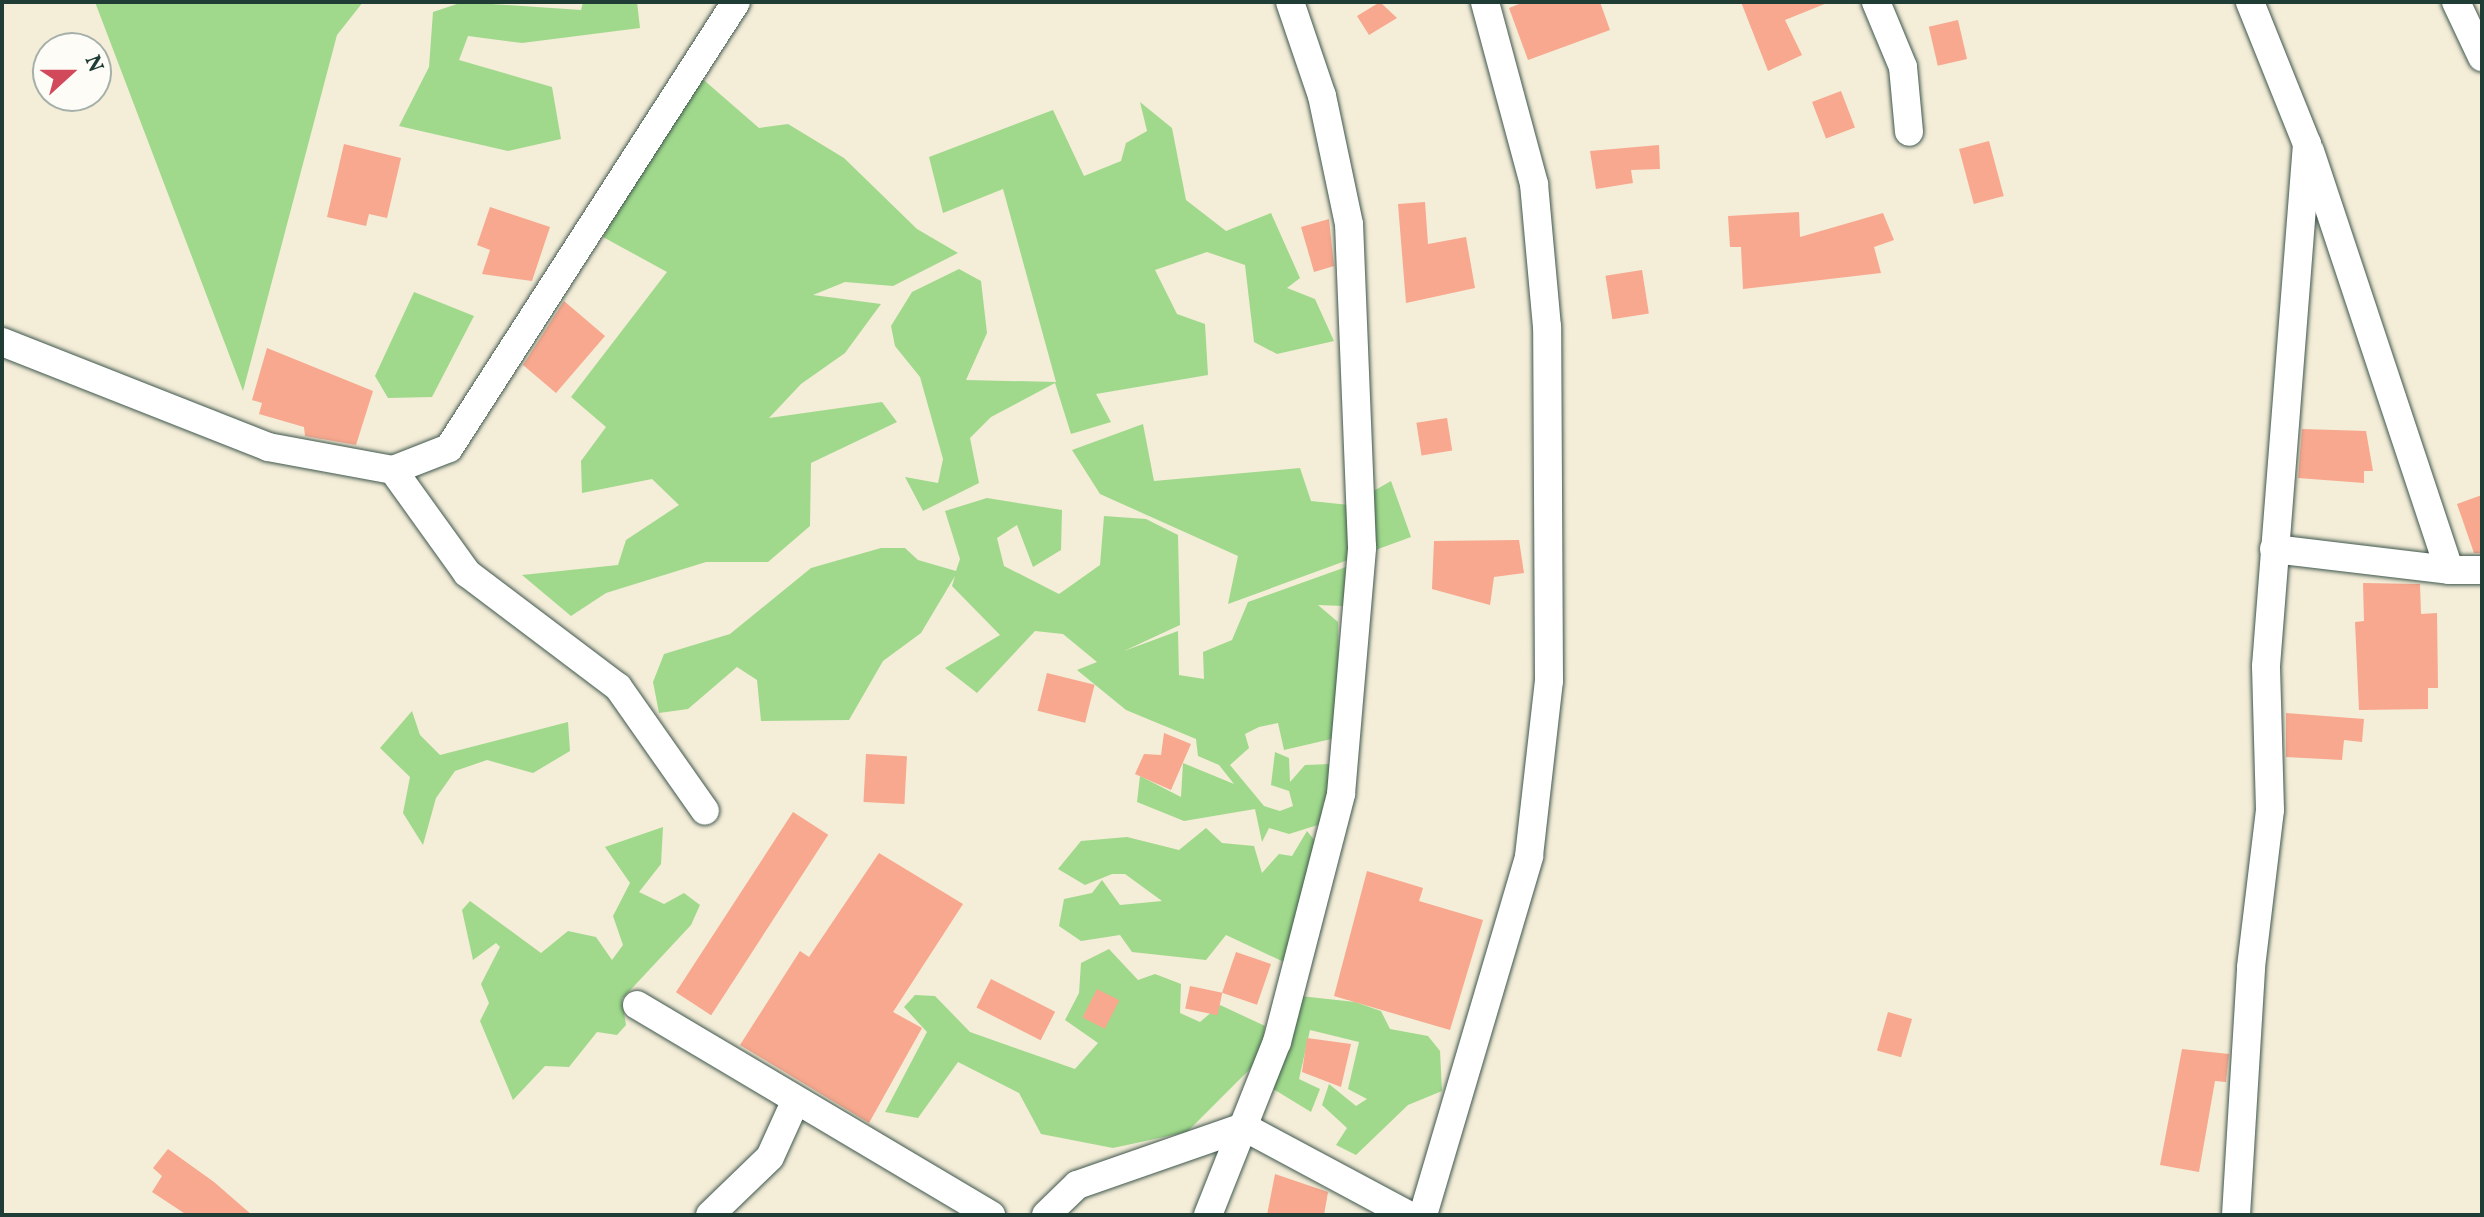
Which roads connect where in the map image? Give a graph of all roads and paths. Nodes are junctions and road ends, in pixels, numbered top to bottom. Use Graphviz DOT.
graph roads {
  1 [pos="736,2"];
  2 [pos="1290,2"];
  3 [pos="1485,2"];
  4 [pos="1876,2"];
  5 [pos="2250,2"];
  6 [pos="2456,2"];
  7 [pos="2482,57"];
  8 [pos="1909,132"];
  9 [pos="2307,144"];
  10 [pos="2,342"];
  11 [pos="393,470"];
  12 [pos="2274,549"];
  13 [pos="2449,570"];
  14 [pos="2482,570"];
  15 [pos="705,811"];
  16 [pos="637,1005"];
  17 [pos="794,1104"];
  18 [pos="1244,1127"];
  19 [pos="710,1215"];
  20 [pos="991,1215"];
  21 [pos="1046,1215"];
  22 [pos="1208,1215"];
  23 [pos="1408,1215"];
  24 [pos="1423,1215"];
  25 [pos="2236,1215"];
  1 -- 11 [label="street"];
  2 -- 18 [label="street"];
  3 -- 24 [label="street"];
  4 -- 8 [label="street"];
  5 -- 9 [label="street"];
  6 -- 7 [label="street"];
  9 -- 12 [label="street"];
  9 -- 13 [label="street"];
  10 -- 11 [label="street"];
  11 -- 15 [label="street"];
  12 -- 13 [label="street"];
  12 -- 25 [label="street"];
  13 -- 14 [label="street"];
  16 -- 17 [label="street"];
  17 -- 19 [label="street"];
  17 -- 20 [label="street"];
  18 -- 21 [label="street"];
  18 -- 22 [label="street"];
  18 -- 23 [label="street"];
}
